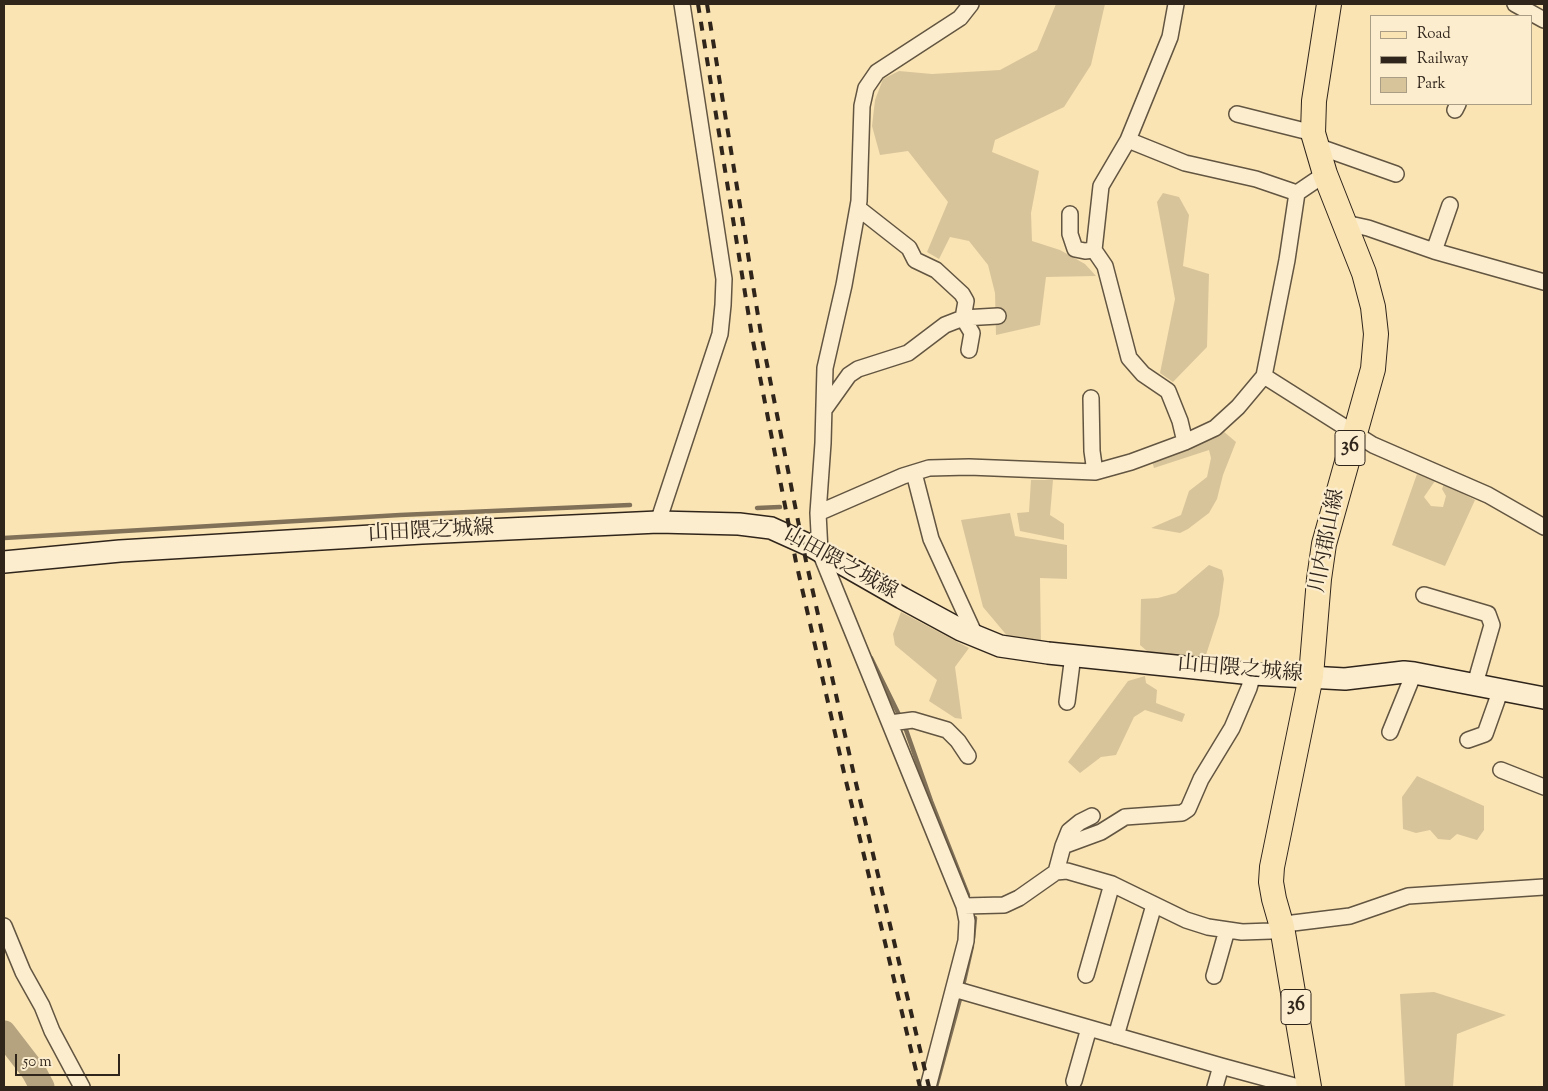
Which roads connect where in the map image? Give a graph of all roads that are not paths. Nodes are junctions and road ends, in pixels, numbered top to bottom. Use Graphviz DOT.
graph roads {
  1 [pos="682,4"];
  2 [pos="971,4"];
  3 [pos="1176,4"];
  4 [pos="1329,4"];
  5 [pos="1515,4"];
  6 [pos="1532,15"];
  7 [pos="1237,114"];
  8 [pos="1128,140"];
  9 [pos="1315,140"];
  10 [pos="1325,174"];
  11 [pos="1396,174"];
  12 [pos="1297,193"];
  13 [pos="1450,205"];
  14 [pos="858,208"];
  15 [pos="1070,214"];
  16 [pos="1345,223"];
  17 [pos="1094,250"];
  18 [pos="1434,251"];
  19 [pos="1544,282"];
  20 [pos="998,316"];
  21 [pos="963,318"];
  22 [pos="969,350"];
  23 [pos="1264,376"];
  24 [pos="1091,398"];
  25 [pos="824,410"];
  26 [pos="1354,433"];
  27 [pos="1185,442"];
  28 [pos="1095,472"];
  29 [pos="914,473"];
  30 [pos="818,513"];
  31 [pos="658,522"];
  32 [pos="1544,527"];
  33 [pos="820,552"];
  34 [pos="4,562"];
  35 [pos="1424,596"];
  36 [pos="975,635"];
  37 [pos="1073,655"];
  38 [pos="1414,673"];
  39 [pos="1253,674"];
  40 [pos="1311,676"];
  41 [pos="1475,684"];
  42 [pos="1501,689"];
  43 [pos="1544,698"];
  44 [pos="1067,702"];
  45 [pos="898,721"];
  46 [pos="1390,732"];
  47 [pos="1468,740"];
  48 [pos="968,756"];
  49 [pos="1501,770"];
  50 [pos="1544,787"];
  51 [pos="1092,816"];
  52 [pos="1063,846"];
  53 [pos="1056,872"];
  54 [pos="1112,884"];
  55 [pos="1544,887"];
  56 [pos="1154,905"];
  57 [pos="964,906"];
  58 [pos="4,926"];
  59 [pos="1282,928"];
  60 [pos="1227,930"];
  61 [pos="1086,975"];
  62 [pos="1214,976"];
  63 [pos="960,990"];
  64 [pos="1089,1028"];
  65 [pos="1116,1036"];
  66 [pos="1221,1066"];
  67 [pos="1074,1081"];
  68 [pos="1264,1083"];
  69 [pos="82,1087"];
  70 [pos="928,1087"];
  71 [pos="1215,1087"];
  72 [pos="1298,1087"];
  73 [pos="1309,1087"];
  1 -- 31 [label="street"];
  2 -- 14 [label="street"];
  3 -- 8 [label="street"];
  4 -- 9 [label="main road, 川内郡山線 / 36"];
  5 -- 6 [label="street"];
  7 -- 9 [label="street"];
  8 -- 12 [label="street"];
  8 -- 17 [label="street"];
  9 -- 10 [label="main road, 川内郡山線 / 36"];
  9 -- 11 [label="street"];
  10 -- 12 [label="street"];
  10 -- 16 [label="main road, 川内郡山線 / 36"];
  12 -- 23 [label="street"];
  13 -- 18 [label="street"];
  14 -- 21 [label="street"];
  14 -- 25 [label="street"];
  15 -- 17 [label="street"];
  16 -- 18 [label="street"];
  16 -- 26 [label="main road, 川内郡山線 / 36"];
  17 -- 27 [label="street"];
  18 -- 19 [label="street"];
  20 -- 21 [label="street"];
  21 -- 22 [label="street"];
  21 -- 25 [label="street"];
  23 -- 26 [label="street"];
  23 -- 27 [label="street"];
  24 -- 28 [label="street"];
  25 -- 30 [label="street"];
  26 -- 32 [label="street"];
  26 -- 40 [label="main road, 川内郡山線 / 36"];
  27 -- 28 [label="street"];
  28 -- 29 [label="street"];
  29 -- 30 [label="street"];
  29 -- 36 [label="street"];
  30 -- 33 [label="street"];
  31 -- 33 [label="main road, 山田隈之城線"];
  31 -- 34 [label="main road, 山田隈之城線"];
  33 -- 36 [label="main road, 山田隈之城線"];
  33 -- 45 [label="street"];
  35 -- 41 [label="street"];
  36 -- 37 [label="main road, 山田隈之城線"];
  37 -- 39 [label="main road, 山田隈之城線"];
  37 -- 44 [label="street"];
  38 -- 40 [label="main road, 山田隈之城線"];
  38 -- 41 [label="main road, 山田隈之城線"];
  38 -- 46 [label="street"];
  39 -- 40 [label="main road, 山田隈之城線"];
  39 -- 52 [label="street"];
  40 -- 59 [label="main road, 川内郡山線 / 36"];
  41 -- 42 [label="main road, 山田隈之城線"];
  42 -- 43 [label="main road, 山田隈之城線"];
  42 -- 47 [label="street"];
  45 -- 48 [label="street"];
  45 -- 57 [label="street"];
  49 -- 50 [label="street"];
  51 -- 52 [label="street"];
  52 -- 53 [label="street"];
  53 -- 54 [label="street"];
  53 -- 57 [label="street"];
  54 -- 56 [label="street"];
  54 -- 61 [label="street"];
  55 -- 59 [label="street"];
  56 -- 60 [label="street"];
  56 -- 65 [label="street"];
  57 -- 63 [label="street"];
  58 -- 69 [label="street"];
  59 -- 60 [label="street"];
  59 -- 73 [label="main road, 川内郡山線 / 36"];
  60 -- 62 [label="street"];
  63 -- 64 [label="street"];
  63 -- 70 [label="street"];
  64 -- 65 [label="street"];
  64 -- 67 [label="street"];
  65 -- 66 [label="street"];
  66 -- 68 [label="street"];
  66 -- 71 [label="street"];
  68 -- 72 [label="street"];
}
